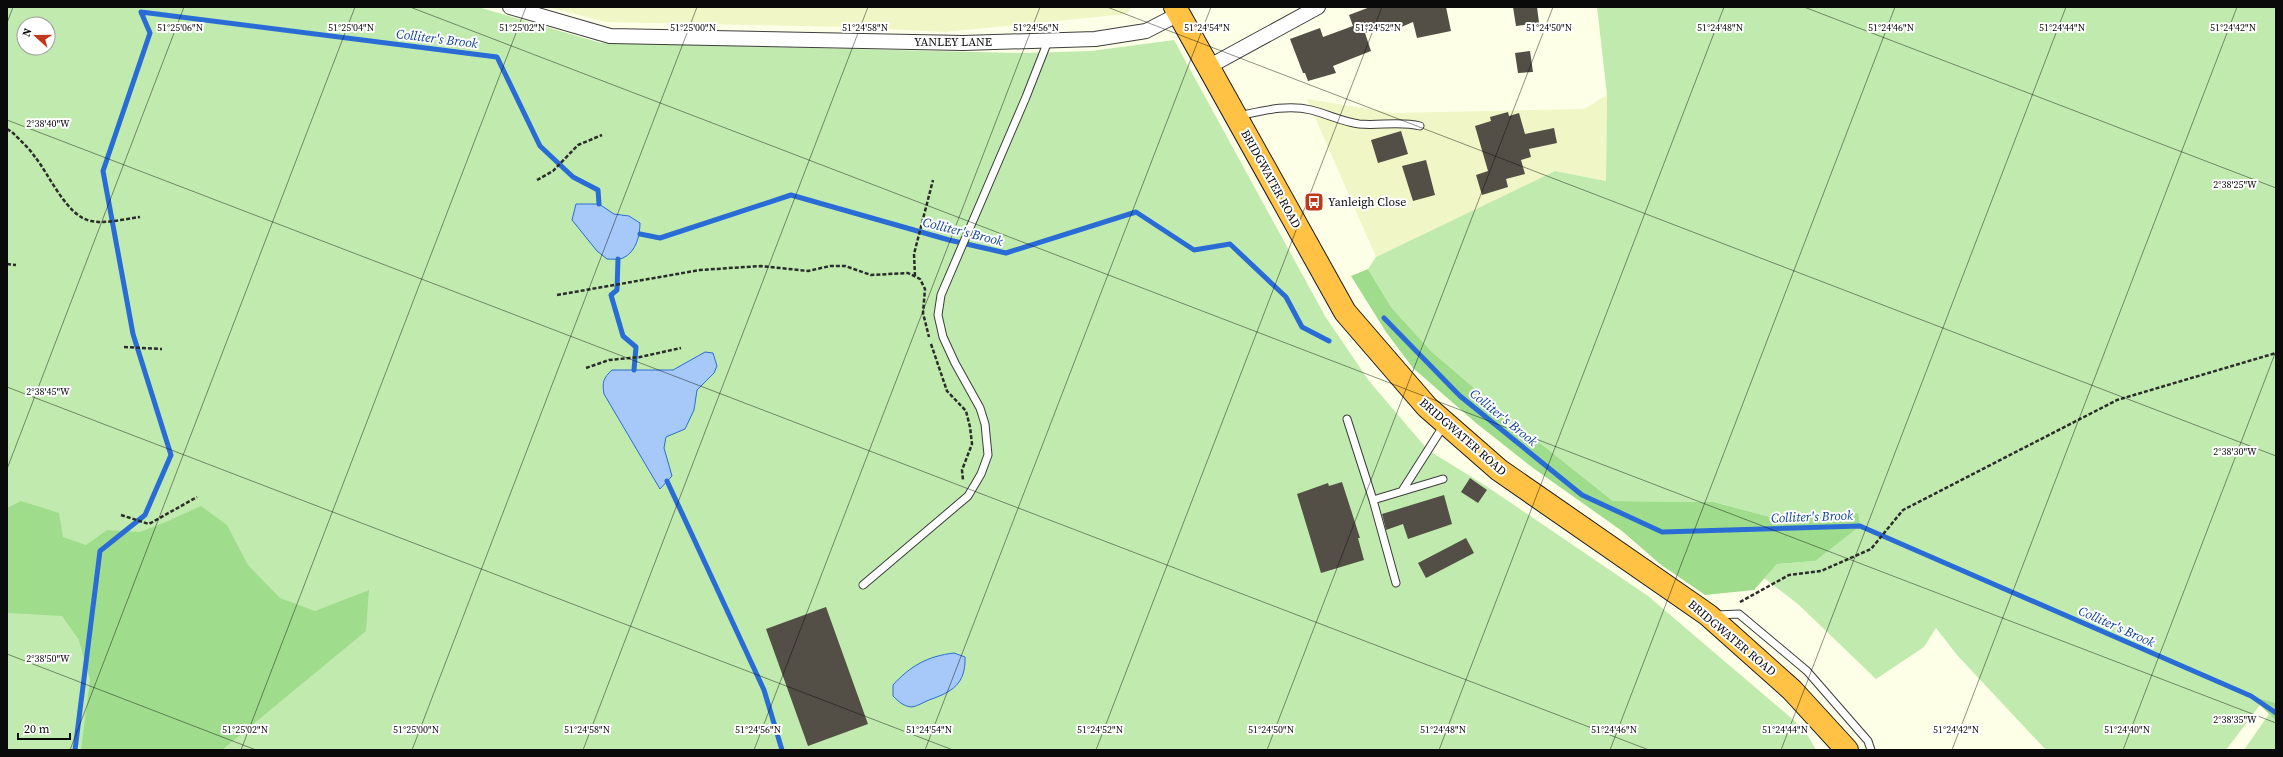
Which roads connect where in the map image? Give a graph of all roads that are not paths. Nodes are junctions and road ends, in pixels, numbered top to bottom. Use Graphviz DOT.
graph roads {
  1 [pos="510,7"];
  2 [pos="1318,7"];
  3 [pos="1177,11"];
  4 [pos="1048,41"];
  5 [pos="1208,67"];
  6 [pos="1236,116"];
  7 [pos="1420,126"];
  8 [pos="1347,419"];
  9 [pos="1446,423"];
  10 [pos="1443,479"];
  11 [pos="1402,491"];
  12 [pos="1373,500"];
  13 [pos="1396,583"];
  14 [pos="863,585"];
  15 [pos="1708,615"];
  16 [pos="1848,750"];
  17 [pos="1871,750"];
  1 -- 4 [label="street, YANLEY LANE"];
  2 -- 5 [label="street"];
  3 -- 4 [label="street, YANLEY LANE"];
  3 -- 5 [label="highway, BRIDGWATER ROAD"];
  4 -- 14 [label="lane"];
  5 -- 6 [label="highway, BRIDGWATER ROAD"];
  6 -- 7 [label="lane"];
  6 -- 9 [label="highway, BRIDGWATER ROAD"];
  8 -- 12 [label="lane"];
  9 -- 11 [label="lane"];
  9 -- 15 [label="highway, BRIDGWATER ROAD"];
  10 -- 11 [label="lane"];
  11 -- 12 [label="lane"];
  12 -- 13 [label="lane"];
  15 -- 16 [label="highway, BRIDGWATER ROAD"];
  15 -- 17 [label="lane"];
}
